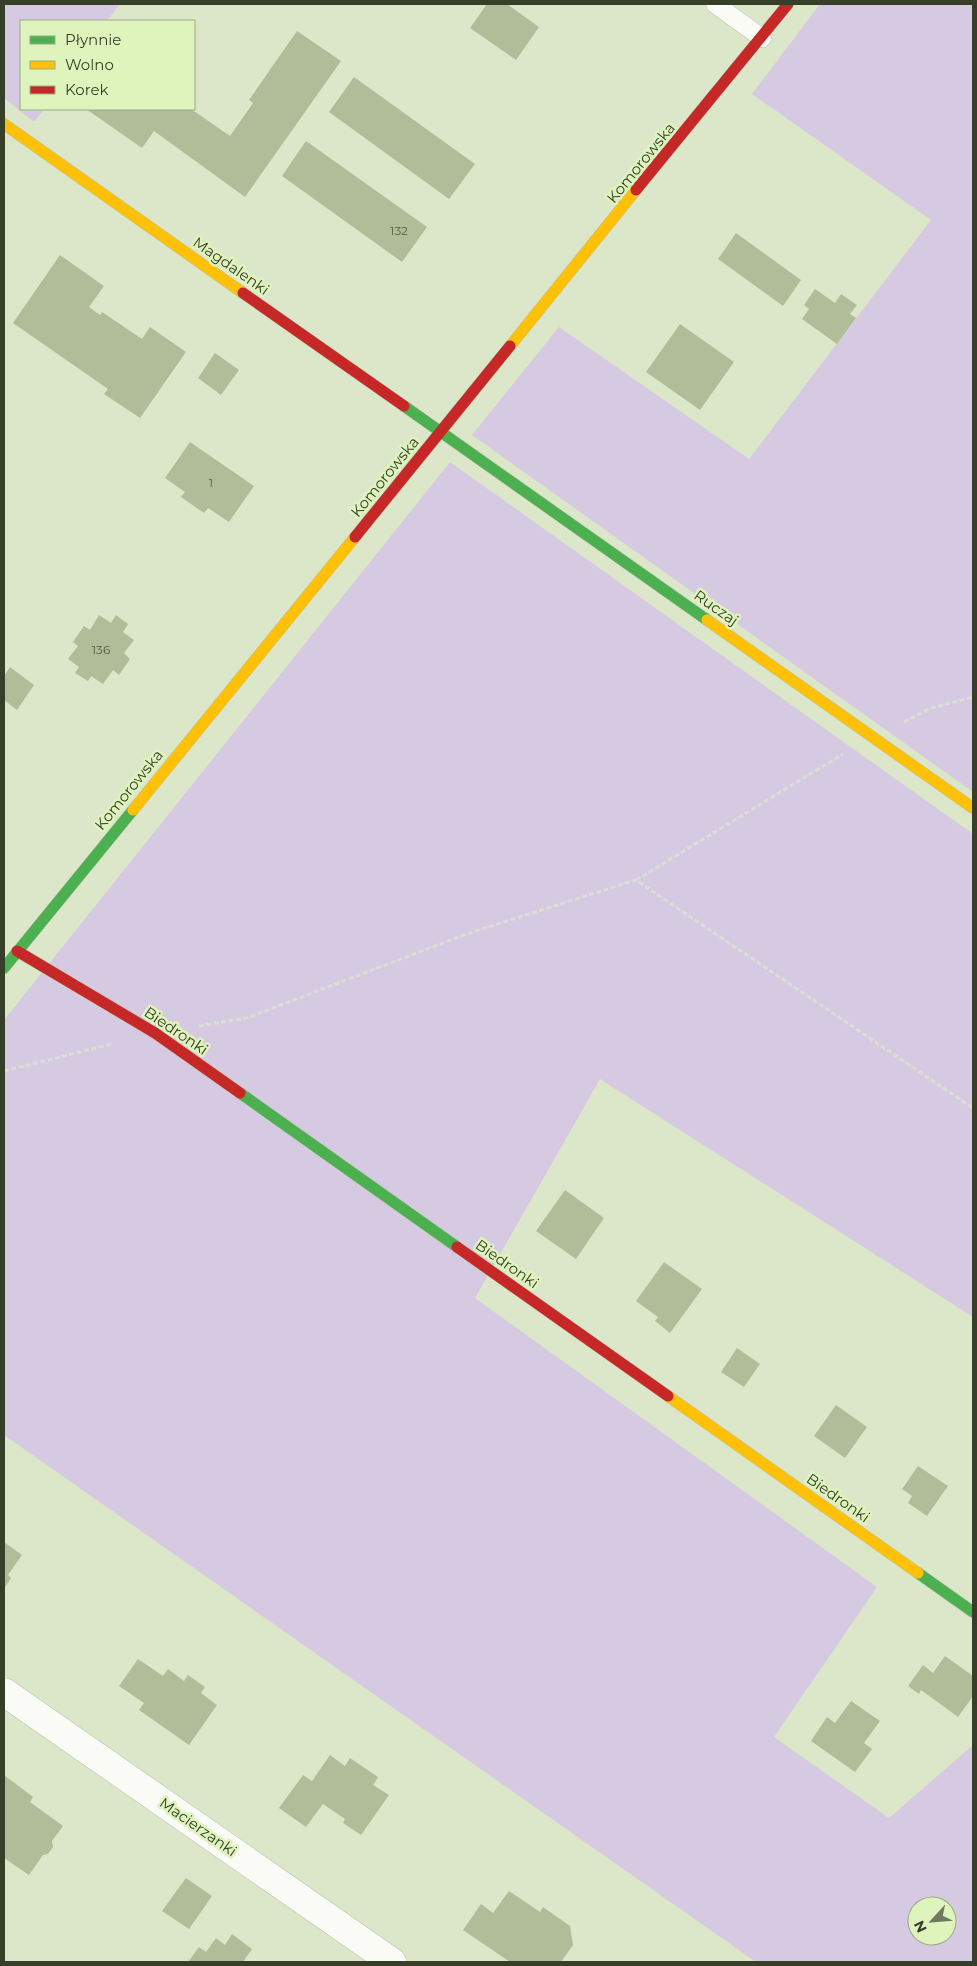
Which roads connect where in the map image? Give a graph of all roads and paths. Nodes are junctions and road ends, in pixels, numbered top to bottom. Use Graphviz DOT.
graph roads {
  1 [pos="715,4"];
  2 [pos="788,4"];
  3 [pos="762,38"];
  4 [pos="4,124"];
  5 [pos="441,433"];
  6 [pos="973,697"];
  7 [pos="874,737"];
  8 [pos="973,808"];
  9 [pos="636,880"];
  10 [pos="17,951"];
  11 [pos="4,968"];
  12 [pos="154,1033"];
  13 [pos="4,1071"];
  14 [pos="973,1108"];
  15 [pos="973,1612"];
  16 [pos="4,1692"];
  17 [pos="392,1962"];
  1 -- 3 [label="lane"];
  2 -- 3 [label="street, Komorowska"];
  3 -- 5 [label="street, Komorowska"];
  4 -- 5 [label="street, Magdalenki"];
  5 -- 7 [label="street, Ruczaj"];
  5 -- 10 [label="street, Komorowska"];
  6 -- 7 [label="path"];
  7 -- 8 [label="street, Ruczaj"];
  7 -- 9 [label="path"];
  9 -- 12 [label="path"];
  9 -- 14 [label="path"];
  10 -- 11 [label="street, Komorowska"];
  10 -- 12 [label="street, Biedronki"];
  12 -- 13 [label="path"];
  12 -- 15 [label="street, Biedronki"];
  16 -- 17 [label="street, Macierzanki"];
}
